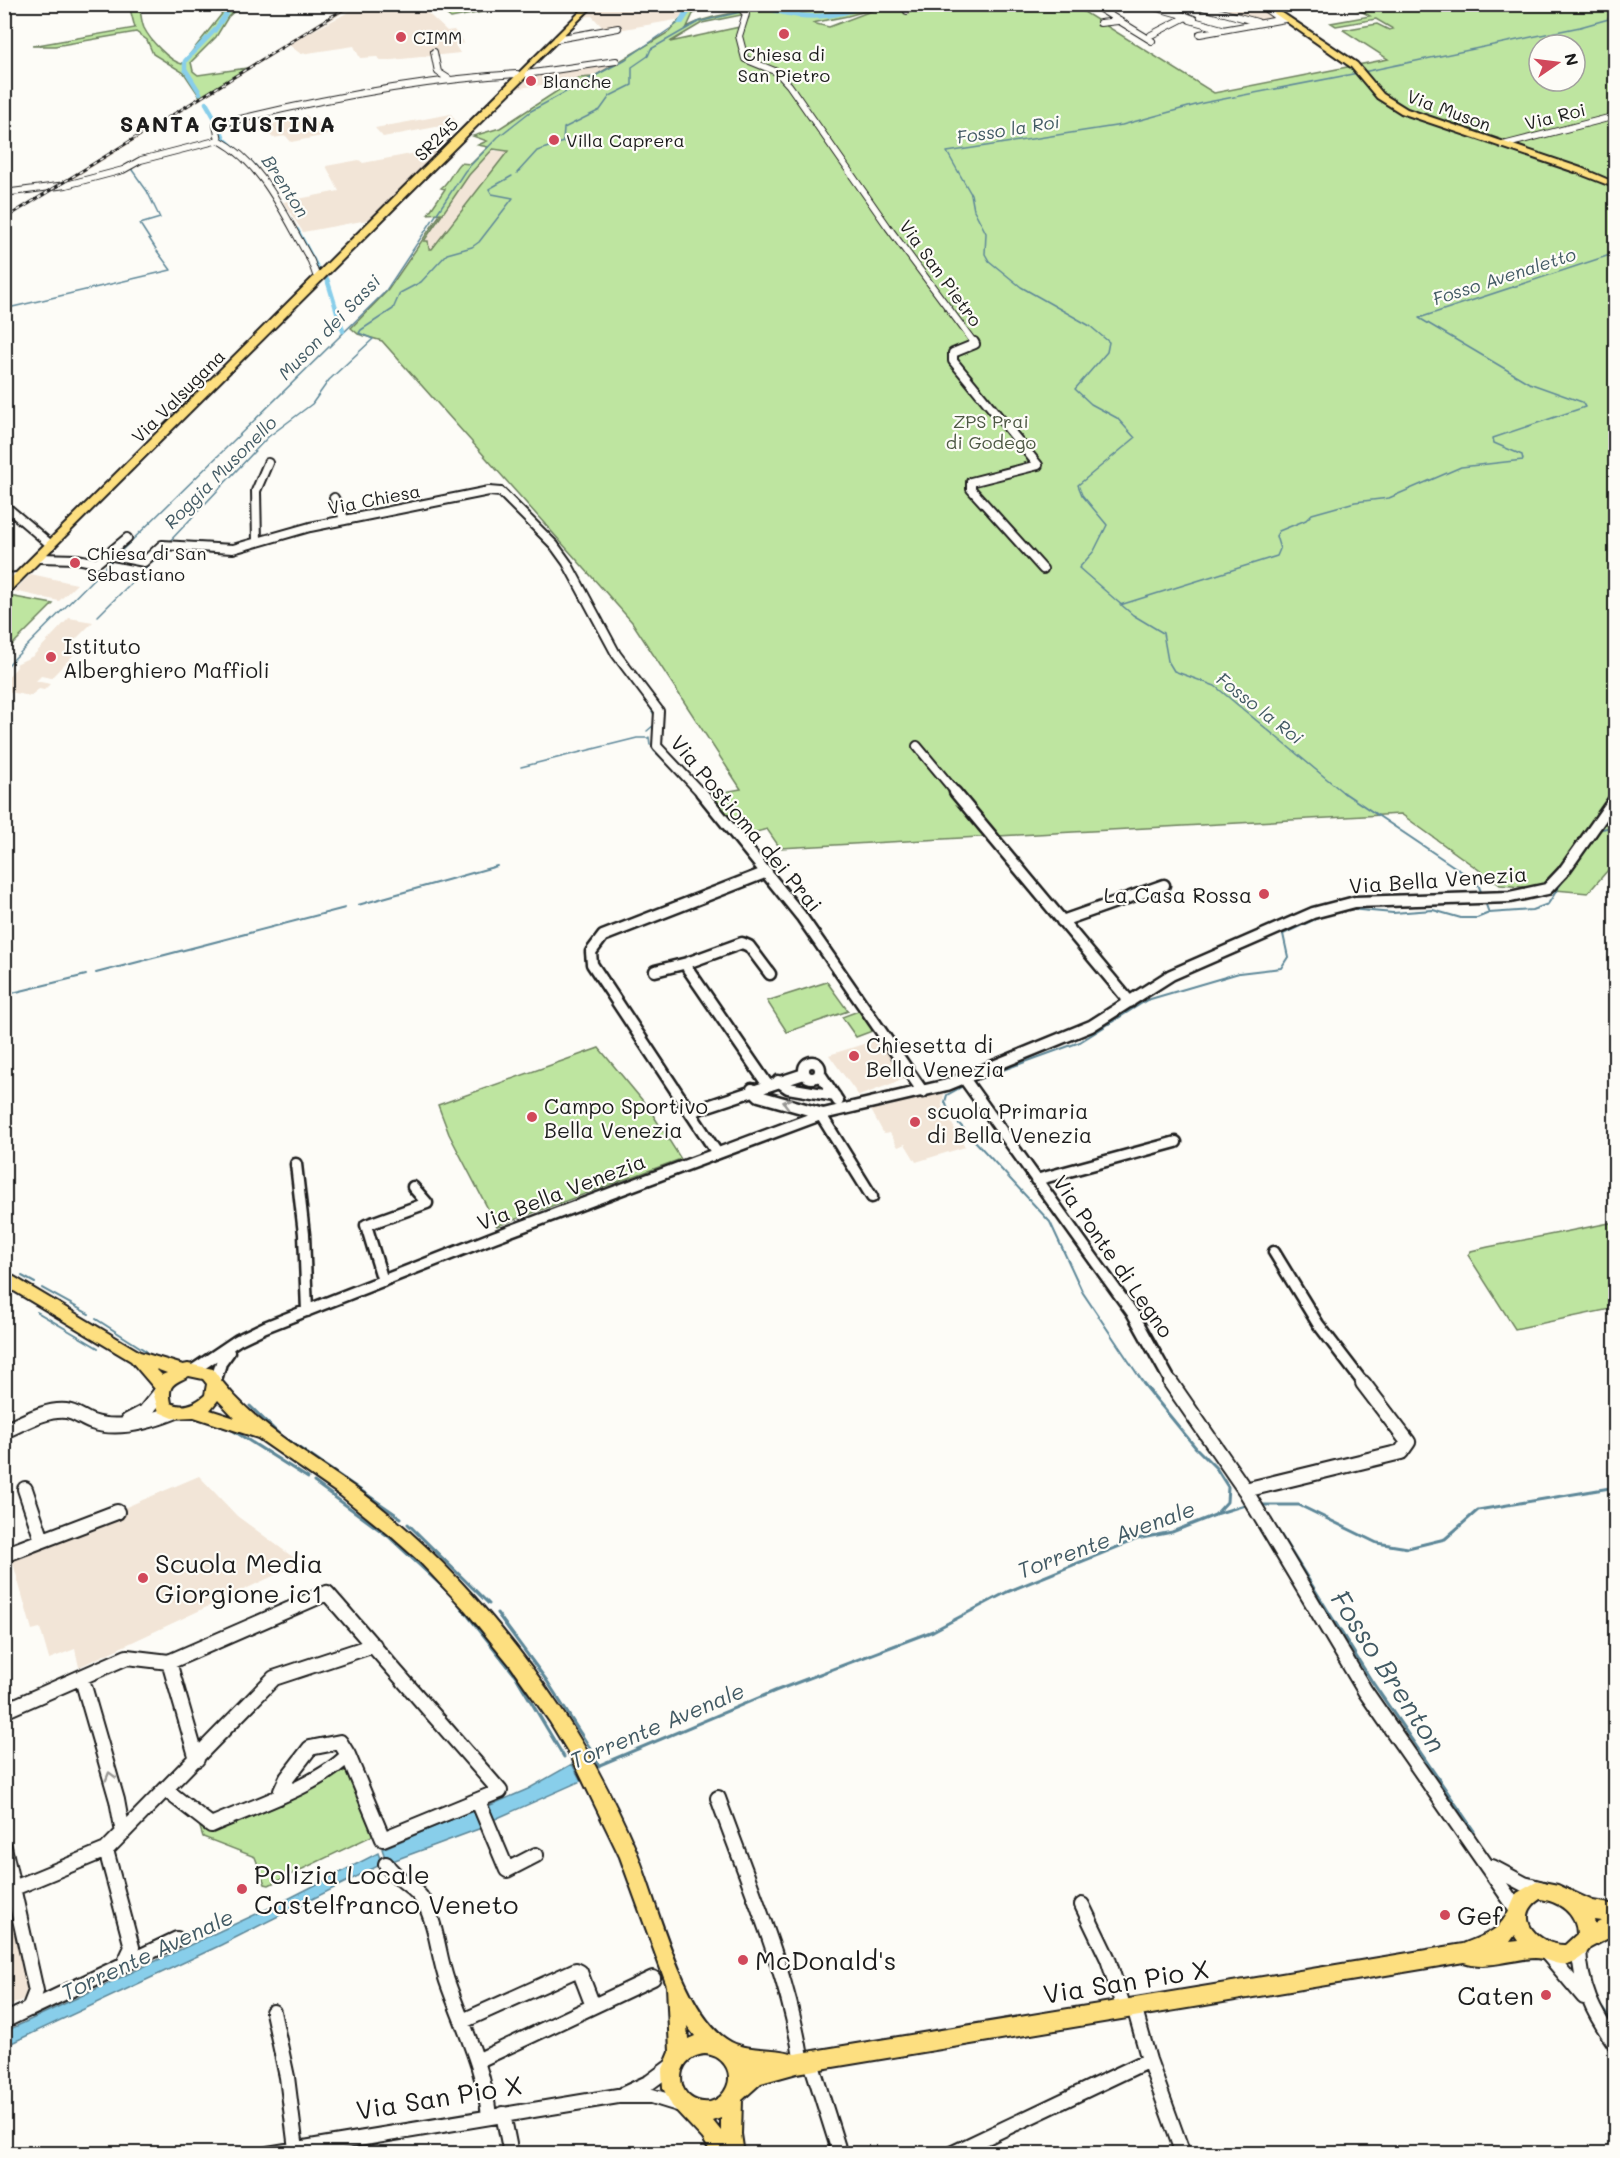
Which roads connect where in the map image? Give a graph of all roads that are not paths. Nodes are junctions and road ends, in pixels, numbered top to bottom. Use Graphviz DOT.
graph roads {
  1 [pos="592,4"];
  2 [pos="737,4"];
  3 [pos="951,4"];
  4 [pos="1001,4"];
  5 [pos="1025,4"];
  6 [pos="1092,4"];
  7 [pos="1230,4"];
  8 [pos="1258,4"];
  9 [pos="1264,4"];
  10 [pos="1150,5"];
  11 [pos="1198,5"];
  12 [pos="907,11"];
  13 [pos="1218,11"];
  14 [pos="1277,15"];
  15 [pos="1188,18"];
  16 [pos="1118,21"];
  17 [pos="1100,23"];
  18 [pos="1260,23"];
  19 [pos="618,28"];
  20 [pos="1225,30"];
  21 [pos="1200,34"];
  22 [pos="557,39"];
  23 [pos="434,52"];
  24 [pos="615,60"];
  25 [pos="522,74"];
  26 [pos="449,79"];
  27 [pos="1616,116"];
  28 [pos="221,141"];
  29 [pos="1503,145"];
  30 [pos="1616,186"];
  31 [pos="4,193"];
  32 [pos="374,223"];
  33 [pos="320,277"];
  34 [pos="268,463"];
  35 [pos="498,491"];
  36 [pos="334,498"];
  37 [pos="4,505"];
  38 [pos="345,520"];
  39 [pos="127,538"];
  40 [pos="257,542"];
  41 [pos="51,545"];
  42 [pos="114,556"];
  43 [pos="39,558"];
  44 [pos="1043,569"];
  45 [pos="18,577"];
  46 [pos="4,578"];
  47 [pos="4,591"];
  48 [pos="917,746"];
  49 [pos="1616,797"];
  50 [pos="767,872"];
  51 [pos="1164,885"];
  52 [pos="1062,921"];
  53 [pos="687,963"];
  54 [pos="655,971"];
  55 [pos="770,974"];
  56 [pos="1130,1002"];
  57 [pos="966,1081"];
  58 [pos="772,1082"];
  59 [pos="753,1089"];
  60 [pos="923,1092"];
  61 [pos="835,1096"];
  62 [pos="843,1108"];
  63 [pos="690,1112"];
  64 [pos="822,1115"];
  65 [pos="1176,1142"];
  66 [pos="717,1153"];
  67 [pos="296,1164"];
  68 [pos="1035,1180"];
  69 [pos="413,1187"];
  70 [pos="872,1197"];
  71 [pos="1274,1252"];
  72 [pos="4,1277"];
  73 [pos="383,1281"];
  74 [pos="307,1311"];
  75 [pos="244,1337"];
  76 [pos="135,1356"];
  77 [pos="188,1370"];
  78 [pos="215,1385"];
  79 [pos="162,1389"];
  80 [pos="195,1411"];
  81 [pos="174,1412"];
  82 [pos="125,1423"];
  83 [pos="4,1431"];
  84 [pos="263,1434"];
  85 [pos="26,1489"];
  86 [pos="1245,1491"];
  87 [pos="117,1512"];
  88 [pos="42,1540"];
  89 [pos="4,1555"];
  90 [pos="374,1645"];
  91 [pos="169,1662"];
  92 [pos="82,1679"];
  93 [pos="4,1711"];
  94 [pos="348,1755"];
  95 [pos="197,1759"];
  96 [pos="166,1790"];
  97 [pos="281,1791"];
  98 [pos="718,1798"];
  99 [pos="480,1805"];
  100 [pos="123,1833"];
  101 [pos="4,1847"];
  102 [pos="106,1850"];
  103 [pos="536,1855"];
  104 [pos="386,1864"];
  105 [pos="1487,1864"];
  106 [pos="14,1888"];
  107 [pos="1553,1892"];
  108 [pos="1082,1905"];
  109 [pos="1518,1914"];
  110 [pos="1616,1914"];
  111 [pos="1616,1923"];
  112 [pos="177,1939"];
  113 [pos="1581,1944"];
  114 [pos="1543,1951"];
  115 [pos="1463,1953"];
  116 [pos="124,1965"];
  117 [pos="663,1977"];
  118 [pos="1586,2000"];
  119 [pos="593,2006"];
  120 [pos="1129,2008"];
  121 [pos="28,2010"];
  122 [pos="273,2012"];
  123 [pos="465,2020"];
  124 [pos="4,2021"];
  125 [pos="1616,2045"];
  126 [pos="722,2048"];
  127 [pos="679,2059"];
  128 [pos="479,2060"];
  129 [pos="1149,2060"];
  130 [pos="804,2063"];
  131 [pos="618,2096"];
  132 [pos="733,2096"];
  133 [pos="686,2106"];
  134 [pos="496,2115"];
  135 [pos="300,2150"];
  136 [pos="268,2154"];
  137 [pos="511,2154"];
  138 [pos="724,2154"];
  139 [pos="734,2154"];
  140 [pos="840,2154"];
  141 [pos="951,2154"];
  142 [pos="1183,2154"];
  1 -- 22 [label="main road, SR245 / SR245"];
  2 -- 44 [label="street, Via San Pietro"];
  3 -- 12 [label="street"];
  4 -- 5 [label="street"];
  6 -- 16 [label="street"];
  7 -- 13 [label="street"];
  8 -- 14 [label="street"];
  9 -- 14 [label="main road, Via Muson"];
  10 -- 15 [label="street"];
  11 -- 13 [label="street"];
  13 -- 18 [label="street"];
  14 -- 18 [label="street"];
  14 -- 29 [label="main road, Via Muson"];
  15 -- 16 [label="street"];
  15 -- 20 [label="street"];
  16 -- 17 [label="street"];
  18 -- 20 [label="street"];
  19 -- 22 [label="street"];
  20 -- 21 [label="street"];
  22 -- 25 [label="main road, SR245 / SR245"];
  23 -- 26 [label="street"];
  24 -- 25 [label="street"];
  25 -- 26 [label="street"];
  25 -- 32 [label="main road, SR245 / SR245"];
  26 -- 28 [label="street"];
  27 -- 29 [label="street, Via Roi"];
  28 -- 31 [label="street"];
  28 -- 33 [label="street"];
  29 -- 30 [label="main road, Via Muson"];
  32 -- 33 [label="main road, Via Valsugana / SR245"];
  33 -- 41 [label="main road, Via Valsugana / SR245"];
  34 -- 40 [label="street"];
  35 -- 38 [label="street, Via Chiesa"];
  35 -- 50 [label="street, Via Postioma dei Prai"];
  36 -- 38 [label="street"];
  37 -- 41 [label="street"];
  38 -- 40 [label="street, Via Chiesa"];
  39 -- 42 [label="street"];
  40 -- 42 [label="street, Via Chiesa"];
  41 -- 43 [label="main road, Via Valsugana / SR245"];
  42 -- 43 [label="street, Via Chiesa"];
  43 -- 45 [label="main road, Via Valsugana / SR245"];
  45 -- 46 [label="street"];
  45 -- 47 [label="main road, Via Valsugana / SR245"];
  48 -- 52 [label="street"];
  49 -- 56 [label="street, Via Bella Venezia"];
  50 -- 60 [label="street, Via Postioma dei Prai"];
  50 -- 63 [label="street"];
  51 -- 52 [label="street"];
  52 -- 56 [label="street"];
  53 -- 54 [label="street"];
  53 -- 55 [label="street"];
  53 -- 58 [label="street"];
  56 -- 57 [label="street, Via Bella Venezia"];
  57 -- 60 [label="street, Via Bella Venezia"];
  57 -- 68 [label="street, Via Ponte di Legno"];
  58 -- 59 [label="street"];
  58 -- 61 [label="street"];
  58 -- 61 [label="street"];
  59 -- 63 [label="street"];
  64 -- 59 [label="street, one-way"];
  60 -- 62 [label="street, Via Bella Venezia"];
  61 -- 62 [label="street"];
  62 -- 64 [label="street, Via Bella Venezia"];
  63 -- 66 [label="street"];
  64 -- 66 [label="street, Via Bella Venezia"];
  64 -- 70 [label="street"];
  65 -- 68 [label="street"];
  66 -- 73 [label="street, Via Bella Venezia"];
  67 -- 74 [label="street"];
  68 -- 86 [label="street, Via Ponte di Legno"];
  69 -- 73 [label="street"];
  71 -- 86 [label="street"];
  72 -- 76 [label="main road"];
  73 -- 74 [label="street, Via Bella Venezia"];
  74 -- 75 [label="street, Via Bella Venezia"];
  75 -- 77 [label="street, Via Bella Venezia"];
  75 -- 78 [label="street, Via Bella Venezia"];
  76 -- 77 [label="main road"];
  76 -- 79 [label="main road"];
  77 -- 78 [label="main road"];
  77 -- 79 [label="main road"];
  78 -- 80 [label="main road"];
  78 -- 84 [label="main road"];
  79 -- 81 [label="main road"];
  79 -- 82 [label="street"];
  80 -- 81 [label="main road"];
  80 -- 84 [label="main road"];
  81 -- 82 [label="street"];
  82 -- 83 [label="street"];
  84 -- 117 [label="main road"];
  85 -- 88 [label="street"];
  86 -- 105 [label="street, Via Ponte di Legno"];
  87 -- 88 [label="street"];
  88 -- 89 [label="street"];
  90 -- 91 [label="street"];
  90 -- 95 [label="street"];
  90 -- 99 [label="street"];
  91 -- 92 [label="street"];
  91 -- 95 [label="street"];
  92 -- 93 [label="street"];
  100 -- 92 [label="street, one-way"];
  94 -- 97 [label="street"];
  94 -- 97 [label="street"];
  94 -- 99 [label="street"];
  95 -- 96 [label="street"];
  96 -- 97 [label="street"];
  96 -- 100 [label="street"];
  98 -- 130 [label="street"];
  99 -- 103 [label="street"];
  100 -- 102 [label="street"];
  101 -- 106 [label="street"];
  102 -- 106 [label="street"];
  102 -- 116 [label="street"];
  104 -- 123 [label="street"];
  105 -- 107 [label="street, Via Ponte di Legno"];
  105 -- 109 [label="street, Via Ponte di Legno"];
  106 -- 121 [label="street"];
  107 -- 109 [label="main road, Via San Pio X"];
  107 -- 110 [label="main road"];
  107 -- 113 [label="main road"];
  108 -- 120 [label="street"];
  109 -- 114 [label="main road"];
  109 -- 115 [label="main road, Via San Pio X"];
  111 -- 113 [label="main road, Via San Pio X"];
  112 -- 116 [label="street"];
  113 -- 114 [label="main road, Via San Pio X"];
  113 -- 118 [label="street"];
  114 -- 115 [label="main road, Via San Pio X"];
  114 -- 118 [label="street"];
  115 -- 120 [label="main road, Via San Pio X"];
  116 -- 121 [label="street"];
  117 -- 119 [label="street"];
  117 -- 126 [label="main road"];
  117 -- 127 [label="main road"];
  118 -- 125 [label="street"];
  119 -- 123 [label="street"];
  119 -- 128 [label="street"];
  120 -- 129 [label="street"];
  120 -- 130 [label="main road, Via San Pio X"];
  121 -- 124 [label="street"];
  122 -- 135 [label="street"];
  123 -- 128 [label="street"];
  126 -- 127 [label="main road"];
  126 -- 130 [label="main road, Via San Pio X"];
  126 -- 132 [label="main road"];
  127 -- 131 [label="street, Via San Pio X"];
  127 -- 133 [label="main road"];
  128 -- 134 [label="street"];
  129 -- 141 [label="street"];
  129 -- 142 [label="street"];
  130 -- 132 [label="main road, Via San Pio X"];
  130 -- 140 [label="street"];
  131 -- 133 [label="street, Via San Pio X"];
  131 -- 134 [label="street, Via San Pio X"];
  132 -- 133 [label="main road"];
  132 -- 139 [label="main road"];
  133 -- 138 [label="main road"];
  134 -- 135 [label="street, Via San Pio X"];
  134 -- 137 [label="street"];
  135 -- 136 [label="street, Via San Pio X"];
}
